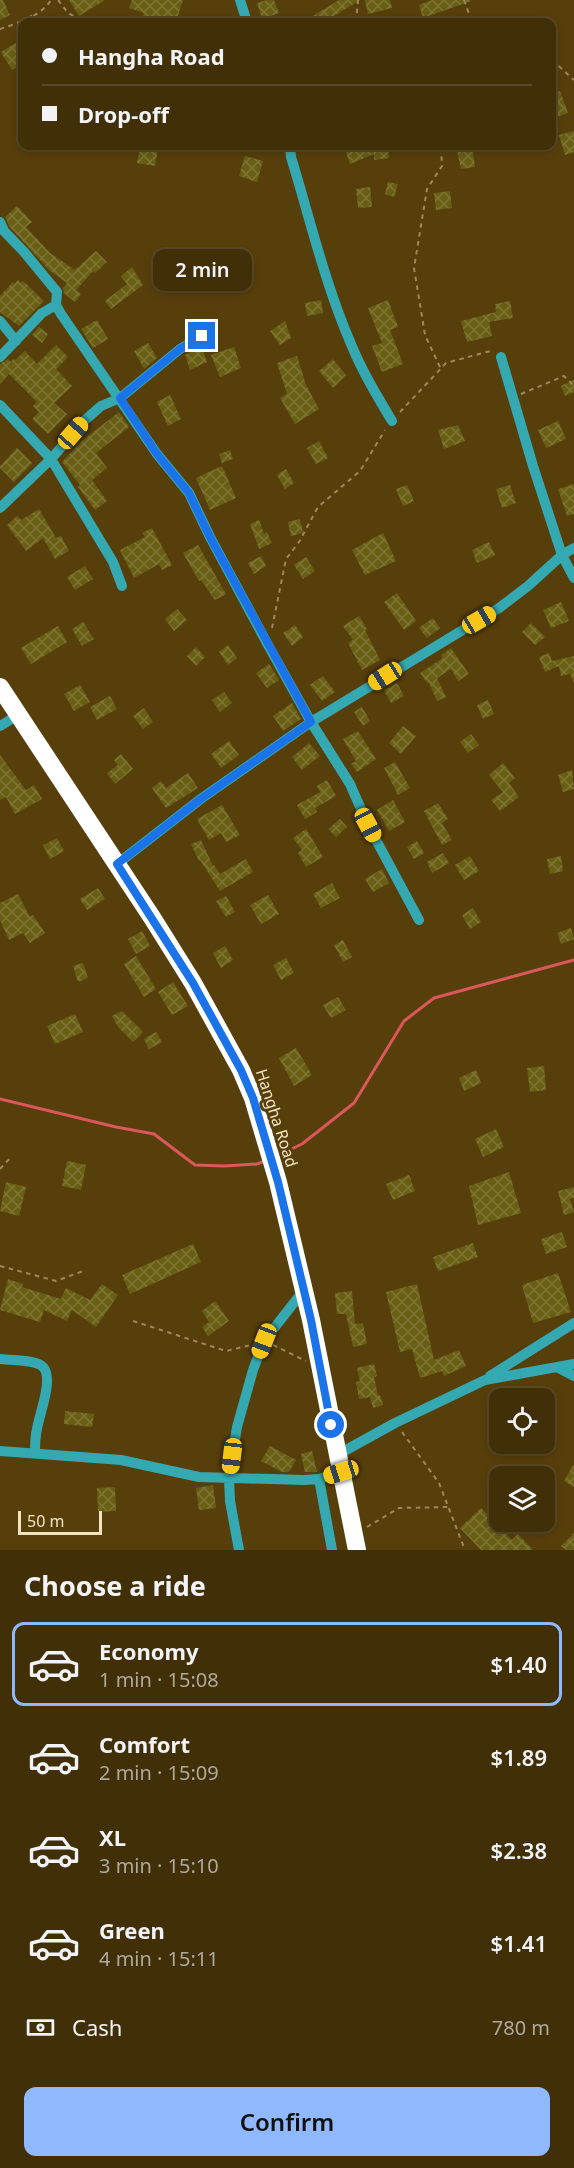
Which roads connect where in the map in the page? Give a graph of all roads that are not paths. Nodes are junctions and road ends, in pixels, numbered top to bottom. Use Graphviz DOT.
graph roads {
  1 [pos="240,0"];
  2 [pos="245,18"];
  3 [pos="290,150"];
  4 [pos="0,222"];
  5 [pos="56,305"];
  6 [pos="0,321"];
  7 [pos="202,336"];
  8 [pos="16,340"];
  9 [pos="0,357"];
  10 [pos="501,357"];
  11 [pos="120,398"];
  12 [pos="0,405"];
  13 [pos="392,421"];
  14 [pos="51,459"];
  15 [pos="0,508"];
  16 [pos="574,548"];
  17 [pos="562,555"];
  18 [pos="574,578"];
  19 [pos="122,586"];
  20 [pos="0,687"];
  21 [pos="18,715"];
  22 [pos="311,722"];
  23 [pos="0,726"];
  24 [pos="117,864"];
  25 [pos="419,920"];
  26 [pos="304,1290"];
  27 [pos="574,1323"];
  28 [pos="0,1359"];
  29 [pos="574,1364"];
  30 [pos="557,1367"];
  31 [pos="574,1376"];
  32 [pos="485,1380"];
  33 [pos="0,1451"];
  34 [pos="35,1453"];
  35 [pos="339,1464"];
  36 [pos="229,1478"];
  37 [pos="319,1479"];
  38 [pos="355,1542"];
  39 [pos="239,1550"];
  40 [pos="332,1550"];
  1 -- 2 [label="street"];
  3 -- 13 [label="street"];
  4 -- 5 [label="street"];
  5 -- 8 [label="street"];
  5 -- 11 [label="street"];
  6 -- 8 [label="street"];
  7 -- 11 [label="street"];
  8 -- 9 [label="street"];
  10 -- 17 [label="street"];
  11 -- 14 [label="street"];
  11 -- 22 [label="street"];
  12 -- 14 [label="street"];
  14 -- 15 [label="street"];
  14 -- 19 [label="street"];
  16 -- 17 [label="street"];
  17 -- 18 [label="street"];
  17 -- 22 [label="street"];
  20 -- 21 [label="highway, Hangha Road"];
  21 -- 23 [label="street"];
  21 -- 24 [label="highway, Hangha Road"];
  22 -- 24 [label="street"];
  22 -- 25 [label="street"];
  24 -- 26 [label="highway, Hangha Road"];
  26 -- 35 [label="highway, Hangha Road"];
  26 -- 36 [label="street"];
  27 -- 32 [label="street"];
  28 -- 34 [label="street"];
  29 -- 30 [label="street"];
  30 -- 31 [label="street"];
  30 -- 32 [label="street"];
  32 -- 35 [label="street"];
  33 -- 34 [label="street"];
  34 -- 36 [label="street"];
  35 -- 37 [label="street"];
  35 -- 38 [label="highway, Hangha Road"];
  36 -- 37 [label="street"];
  36 -- 39 [label="street"];
  37 -- 40 [label="street"];
}
